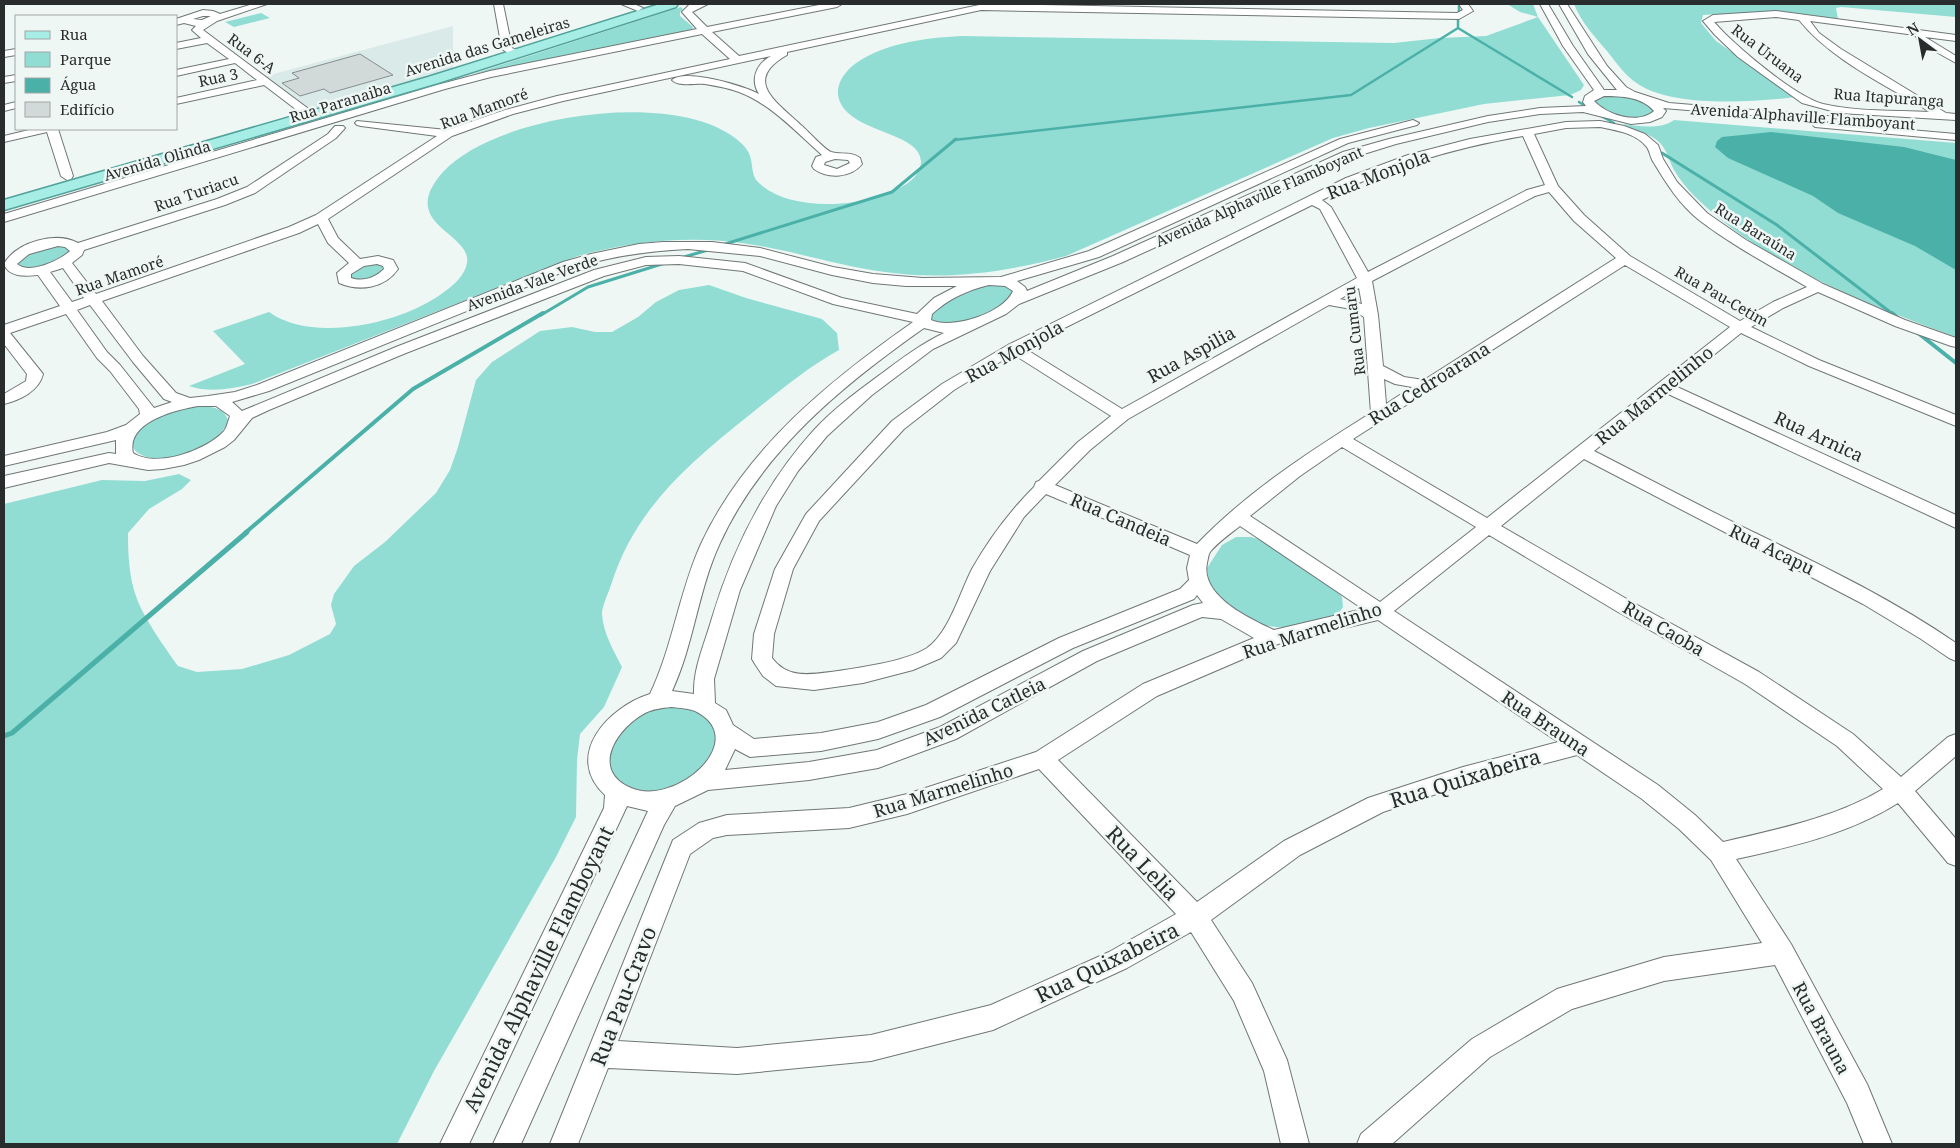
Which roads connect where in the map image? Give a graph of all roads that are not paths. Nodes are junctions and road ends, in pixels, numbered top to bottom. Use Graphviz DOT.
graph roads {
  1 [pos="248,4"];
  2 [pos="262,4"];
  3 [pos="498,4"];
  4 [pos="652,4"];
  5 [pos="672,4"];
  6 [pos="703,4"];
  7 [pos="837,4"];
  8 [pos="996,4"];
  9 [pos="1033,4"];
  10 [pos="1298,4"];
  11 [pos="1381,4"];
  12 [pos="1462,4"];
  13 [pos="1544,4"];
  14 [pos="1563,4"];
  15 [pos="632,6"];
  16 [pos="1134,7"];
  17 [pos="977,8"];
  18 [pos="1219,8"];
  19 [pos="1046,9"];
  20 [pos="210,12"];
  21 [pos="1303,13"];
  22 [pos="1388,15"];
  23 [pos="189,18"];
  24 [pos="1712,18"];
  25 [pos="1802,18"];
  26 [pos="178,21"];
  27 [pos="706,30"];
  28 [pos="1918,33"];
  29 [pos="1956,38"];
  30 [pos="210,39"];
  31 [pos="178,46"];
  32 [pos="795,48"];
  33 [pos="512,52"];
  34 [pos="736,59"];
  35 [pos="237,60"];
  36 [pos="1956,60"];
  37 [pos="178,73"];
  38 [pos="641,80"];
  39 [pos="265,82"];
  40 [pos="761,88"];
  41 [pos="746,91"];
  42 [pos="1633,95"];
  43 [pos="1592,96"];
  44 [pos="178,101"];
  45 [pos="1650,101"];
  46 [pos="771,104"];
  47 [pos="1819,106"];
  48 [pos="368,110"];
  49 [pos="1600,112"];
  50 [pos="1658,115"];
  51 [pos="311,116"];
  52 [pos="1944,116"];
  53 [pos="1956,117"];
  54 [pos="361,122"];
  55 [pos="1566,125"];
  56 [pos="1956,127"];
  57 [pos="339,128"];
  58 [pos="42,130"];
  59 [pos="52,130"];
  60 [pos="1527,131"];
  61 [pos="448,134"];
  62 [pos="1956,137"];
  63 [pos="4,138"];
  64 [pos="829,156"];
  65 [pos="67,176"];
  66 [pos="1552,187"];
  67 [pos="4,195"];
  68 [pos="1313,200"];
  69 [pos="4,205"];
  70 [pos="4,218"];
  71 [pos="321,218"];
  72 [pos="294,230"];
  73 [pos="333,240"];
  74 [pos="77,248"];
  75 [pos="1625,258"];
  76 [pos="1356,261"];
  77 [pos="65,262"];
  78 [pos="358,264"];
  79 [pos="1390,266"];
  80 [pos="8,270"];
  81 [pos="42,270"];
  82 [pos="1365,278"];
  83 [pos="996,281"];
  84 [pos="1818,288"];
  85 [pos="94,299"];
  86 [pos="1015,301"];
  87 [pos="1329,301"];
  88 [pos="70,307"];
  89 [pos="884,313"];
  90 [pos="1371,315"];
  91 [pos="981,320"];
  92 [pos="923,321"];
  93 [pos="1740,327"];
  94 [pos="4,330"];
  95 [pos="4,335"];
  96 [pos="1956,343"];
  97 [pos="1013,348"];
  98 [pos="884,351"];
  99 [pos="1376,369"];
  100 [pos="1426,385"];
  101 [pos="1665,386"];
  102 [pos="4,399"];
  103 [pos="207,401"];
  104 [pos="188,402"];
  105 [pos="1379,415"];
  106 [pos="1122,416"];
  107 [pos="148,417"];
  108 [pos="1956,421"];
  109 [pos="236,426"];
  110 [pos="133,428"];
  111 [pos="1341,439"];
  112 [pos="1584,452"];
  113 [pos="4,461"];
  114 [pos="134,461"];
  115 [pos="4,482"];
  116 [pos="1042,486"];
  117 [pos="1238,516"];
  118 [pos="1956,522"];
  119 [pos="1489,526"];
  120 [pos="1200,552"];
  121 [pos="1199,581"];
  122 [pos="1222,612"];
  123 [pos="1380,612"];
  124 [pos="1273,638"];
  125 [pos="934,653"];
  126 [pos="1956,653"];
  127 [pos="657,700"];
  128 [pos="705,705"];
  129 [pos="726,731"];
  130 [pos="1956,743"];
  131 [pos="1580,745"];
  132 [pos="1043,759"];
  133 [pos="705,781"];
  134 [pos="1900,790"];
  135 [pos="617,792"];
  136 [pos="668,799"];
  137 [pos="681,847"];
  138 [pos="1719,853"];
  139 [pos="1956,856"];
  140 [pos="1195,917"];
  141 [pos="1782,952"];
  142 [pos="601,1054"];
  143 [pos="454,1144"];
  144 [pos="507,1144"];
  145 [pos="564,1144"];
  146 [pos="1295,1144"];
  147 [pos="1371,1144"];
  148 [pos="1878,1144"];
  1 -- 20 [label="street"];
  2 -- 20 [label="street"];
  3 -- 33 [label="street"];
  4 -- 15 [label="main road, Avenida das Gameleiras"];
  5 -- 33 [label="main road, Avenida das Gameleiras"];
  6 -- 27 [label="street"];
  7 -- 27 [label="street, Rua Paranaiba"];
  8 -- 17 [label="street, Rua Mamoré"];
  9 -- 19 [label="street"];
  10 -- 21 [label="street"];
  11 -- 22 [label="street"];
  12 -- 22 [label="street, Rua Mamoré"];
  13 -- 43 [label="street"];
  14 -- 42 [label="street"];
  15 -- 33 [label="main road, Avenida das Gameleiras"];
  16 -- 18 [label="street, Rua Mamoré"];
  16 -- 19 [label="street, Rua Mamoré"];
  17 -- 19 [label="street, Rua Mamoré"];
  17 -- 32 [label="street, Rua Mamoré"];
  18 -- 21 [label="street, Rua Mamoré"];
  20 -- 23 [label="street"];
  20 -- 23 [label="street"];
  20 -- 30 [label="street, Rua 6-A"];
  21 -- 22 [label="street, Rua Mamoré"];
  23 -- 26 [label="street"];
  24 -- 25 [label="street"];
  24 -- 47 [label="street, Rua Uruana"];
  25 -- 28 [label="street"];
  25 -- 52 [label="street"];
  27 -- 34 [label="street"];
  27 -- 48 [label="street, Rua Paranaiba"];
  28 -- 29 [label="street"];
  28 -- 36 [label="street"];
  30 -- 31 [label="street"];
  30 -- 35 [label="street, Rua 6-A"];
  32 -- 34 [label="street, Rua Mamoré"];
  32 -- 40 [label="street"];
  33 -- 51 [label="main road, Avenida das Gameleiras"];
  34 -- 38 [label="street, Rua Mamoré"];
  35 -- 37 [label="street"];
  35 -- 39 [label="street, Rua 6-A"];
  38 -- 41 [label="street"];
  38 -- 61 [label="street, Rua Mamoré"];
  39 -- 44 [label="street, Rua 3"];
  39 -- 51 [label="street, Rua 6-A"];
  40 -- 41 [label="street"];
  40 -- 46 [label="street"];
  41 -- 46 [label="street"];
  42 -- 43 [label="street, Avenida Alphaville Flamboyant"];
  42 -- 45 [label="street, Avenida Alphaville Flamboyant"];
  43 -- 49 [label="street"];
  43 -- 83 [label="street, Avenida Alphaville Flamboyant"];
  45 -- 50 [label="street"];
  45 -- 56 [label="street, Avenida Alphaville Flamboyant"];
  46 -- 64 [label="street"];
  47 -- 52 [label="street, Rua Itapuranga"];
  48 -- 51 [label="street, Rua Paranaiba"];
  48 -- 54 [label="street"];
  49 -- 50 [label="street, Avenida Alphaville Flamboyant"];
  49 -- 86 [label="street, Avenida Alphaville Flamboyant"];
  50 -- 62 [label="street, Avenida Alphaville Flamboyant"];
  51 -- 57 [label="street"];
  51 -- 65 [label="main road, Avenida Olinda"];
  51 -- 69 [label="main road, Avenida Olinda"];
  51 -- 70 [label="street, Rua Paranaiba"];
  52 -- 53 [label="street, Rua Itapuranga"];
  54 -- 57 [label="street"];
  54 -- 61 [label="street"];
  55 -- 60 [label="street, Rua Monjola"];
  55 -- 84 [label="street, Rua Baraúna"];
  57 -- 74 [label="street, Rua Turiacu"];
  58 -- 63 [label="street"];
  59 -- 65 [label="street"];
  60 -- 66 [label="street, Rua Pau-Cetim"];
  60 -- 68 [label="street, Rua Monjola"];
  61 -- 71 [label="street, Rua Mamoré"];
  65 -- 67 [label="main road, Avenida Olinda"];
  66 -- 75 [label="street, Rua Pau-Cetim"];
  66 -- 79 [label="street, Rua Aspilia"];
  68 -- 76 [label="street, Rua Cumaru"];
  68 -- 97 [label="street, Rua Monjola"];
  71 -- 72 [label="street, Rua Mamoré"];
  71 -- 73 [label="street"];
  72 -- 73 [label="street"];
  72 -- 85 [label="street, Rua Mamoré"];
  73 -- 78 [label="street"];
  74 -- 77 [label="street"];
  74 -- 80 [label="street"];
  75 -- 93 [label="street, Rua Pau-Cetim"];
  75 -- 100 [label="street, Rua Cedroarana"];
  76 -- 79 [label="street"];
  76 -- 82 [label="street, Rua Cumaru"];
  77 -- 81 [label="street"];
  77 -- 85 [label="street"];
  79 -- 82 [label="street, Rua Aspilia"];
  80 -- 81 [label="street"];
  81 -- 88 [label="street"];
  82 -- 87 [label="street, Rua Aspilia"];
  82 -- 90 [label="street, Rua Cumaru"];
  83 -- 86 [label="street"];
  83 -- 92 [label="street, Avenida Alphaville Flamboyant"];
  83 -- 103 [label="street, Avenida Vale Verde"];
  84 -- 93 [label="street, Rua Marmelinho"];
  84 -- 96 [label="street, Rua Baraúna"];
  85 -- 88 [label="street, Rua Mamoré"];
  85 -- 104 [label="street"];
  86 -- 91 [label="street, Avenida Alphaville Flamboyant"];
  87 -- 90 [label="street"];
  87 -- 106 [label="street, Rua Aspilia"];
  88 -- 94 [label="street, Rua Mamoré"];
  88 -- 107 [label="street"];
  89 -- 92 [label="street, Avenida Vale Verde"];
  89 -- 98 [label="street"];
  89 -- 109 [label="street, Avenida Vale Verde"];
  90 -- 99 [label="street, Rua Cumaru"];
  91 -- 92 [label="street, Avenida Vale Verde"];
  91 -- 128 [label="street"];
  92 -- 98 [label="street"];
  93 -- 101 [label="street, Rua Marmelinho"];
  93 -- 108 [label="street, Rua Pau-Cetim"];
  95 -- 102 [label="street"];
  97 -- 106 [label="street"];
  97 -- 125 [label="street, Rua Monjola"];
  98 -- 127 [label="street"];
  99 -- 100 [label="street"];
  99 -- 105 [label="street, Rua Cumaru"];
  100 -- 105 [label="street, Rua Cedroarana"];
  101 -- 112 [label="street, Rua Marmelinho"];
  101 -- 118 [label="street, Rua Arnica"];
  103 -- 104 [label="street"];
  103 -- 109 [label="street"];
  104 -- 107 [label="street"];
  105 -- 111 [label="street, Rua Cedroarana"];
  106 -- 116 [label="street, Rua Aspilia"];
  107 -- 110 [label="street"];
  109 -- 114 [label="street, Avenida Vale Verde"];
  110 -- 113 [label="street"];
  110 -- 114 [label="street"];
  111 -- 117 [label="street, Rua Cedroarana"];
  111 -- 119 [label="street, Rua Caoba"];
  112 -- 119 [label="street, Rua Marmelinho"];
  112 -- 126 [label="street, Rua Acapu"];
  114 -- 115 [label="street, Avenida Vale Verde"];
  116 -- 120 [label="street, Rua Candeia"];
  116 -- 125 [label="street, Rua Aspilia"];
  117 -- 120 [label="street"];
  117 -- 123 [label="street, Rua Brauna"];
  119 -- 123 [label="street, Rua Marmelinho"];
  119 -- 134 [label="street, Rua Caoba"];
  120 -- 121 [label="street"];
  121 -- 122 [label="street"];
  121 -- 129 [label="street, Avenida Catleia"];
  122 -- 124 [label="street"];
  122 -- 133 [label="street, Avenida Catleia"];
  123 -- 124 [label="street, Rua Marmelinho"];
  123 -- 131 [label="street, Rua Brauna"];
  124 -- 132 [label="street, Rua Marmelinho"];
  127 -- 128 [label="street"];
  127 -- 135 [label="street"];
  128 -- 129 [label="street"];
  129 -- 133 [label="street"];
  130 -- 134 [label="street"];
  131 -- 138 [label="street, Rua Brauna"];
  131 -- 140 [label="street, Rua Quixabeira"];
  132 -- 137 [label="street, Rua Marmelinho"];
  132 -- 140 [label="street, Rua Lelia"];
  133 -- 136 [label="street"];
  134 -- 138 [label="street"];
  134 -- 139 [label="street, Rua Caoba"];
  135 -- 136 [label="street"];
  135 -- 143 [label="street, Avenida Alphaville Flamboyant"];
  136 -- 144 [label="street"];
  137 -- 142 [label="street, Rua Pau-Cravo"];
  138 -- 141 [label="street, Rua Brauna"];
  140 -- 142 [label="street, Rua Quixabeira"];
  140 -- 146 [label="street, Rua Lelia"];
  141 -- 147 [label="street"];
  141 -- 148 [label="street, Rua Brauna"];
  142 -- 145 [label="street, Rua Pau-Cravo"];
}
